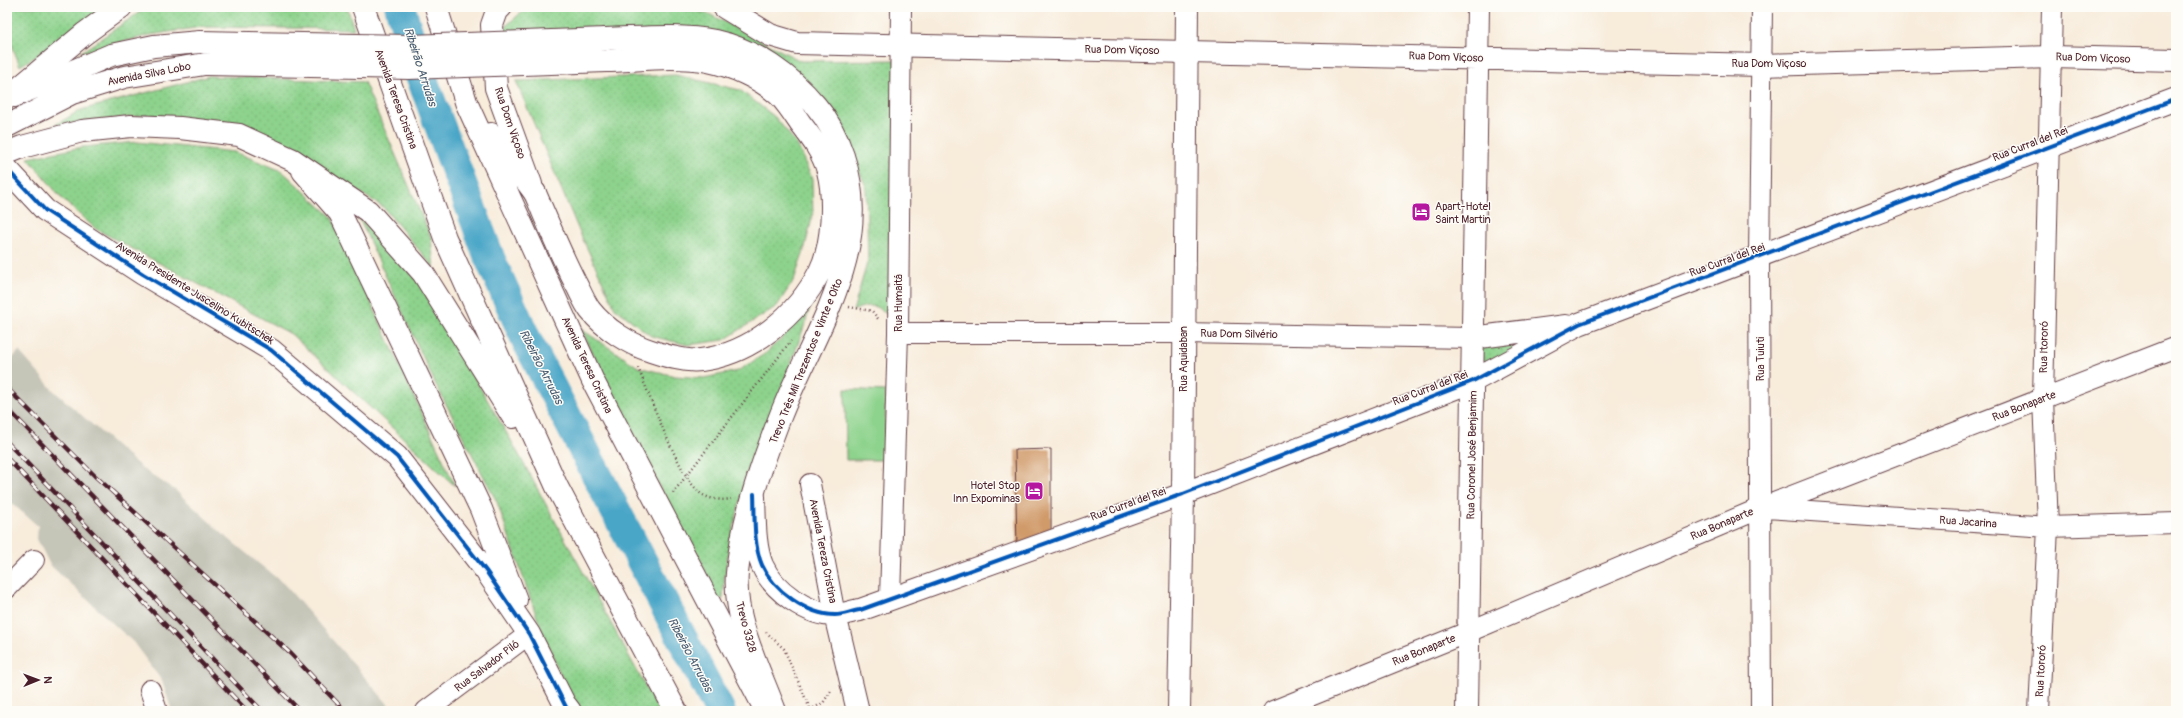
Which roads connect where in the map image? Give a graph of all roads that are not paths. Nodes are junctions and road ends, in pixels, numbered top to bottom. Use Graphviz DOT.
graph roads {
  1 [pos="121,7"];
  2 [pos="363,7"];
  3 [pos="436,7"];
  4 [pos="501,7"];
  5 [pos="724,7"];
  6 [pos="901,7"];
  7 [pos="1187,7"];
  8 [pos="1478,7"];
  9 [pos="1762,7"];
  10 [pos="2052,7"];
  11 [pos="200,42"];
  12 [pos="900,46"];
  13 [pos="1186,50"];
  14 [pos="2051,56"];
  15 [pos="1478,58"];
  16 [pos="2176,60"];
  17 [pos="205,64"];
  18 [pos="1762,65"];
  19 [pos="7,98"];
  20 [pos="2176,99"];
  21 [pos="466,102"];
  22 [pos="7,126"];
  23 [pos="2049,146"];
  24 [pos="7,153"];
  25 [pos="293,160"];
  26 [pos="7,169"];
  27 [pos="535,192"];
  28 [pos="1759,257"];
  29 [pos="1579,324"];
  30 [pos="898,333"];
  31 [pos="1183,333"];
  32 [pos="1472,338"];
  33 [pos="2176,347"];
  34 [pos="1473,381"];
  35 [pos="2043,398"];
  36 [pos="810,484"];
  37 [pos="557,487"];
  38 [pos="754,494"];
  39 [pos="1183,494"];
  40 [pos="1761,508"];
  41 [pos="2176,523"];
  42 [pos="2048,527"];
  43 [pos="34,560"];
  44 [pos="7,588"];
  45 [pos="890,598"];
  46 [pos="835,615"];
  47 [pos="1468,632"];
  48 [pos="529,634"];
  49 [pos="150,690"];
  50 [pos="568,710"];
  51 [pos="157,711"];
  52 [pos="426,711"];
  53 [pos="676,711"];
  54 [pos="766,711"];
  55 [pos="775,711"];
  56 [pos="858,711"];
  57 [pos="1179,711"];
  58 [pos="1273,711"];
  59 [pos="1467,711"];
  60 [pos="1761,711"];
  61 [pos="2039,711"];
  1 -- 19 [label="main road"];
  2 -- 37 [label="main road, Avenida Teresa Cristina"];
  3 -- 21 [label="main road, Avenida Teresa Cristina"];
  4 -- 27 [label="main road, Rua Dom Viçoso"];
  5 -- 12 [label="main road, Rua Dom Viçoso"];
  6 -- 12 [label="street, Rua Humaitá"];
  7 -- 13 [label="main road, Rua Aquidaban"];
  8 -- 15 [label="main road, Rua Coronel José Benjamim"];
  9 -- 18 [label="street, Rua Tuiuti"];
  10 -- 14 [label="street, Rua Itororó"];
  11 -- 19 [label="main road, Avenida Silva Lobo"];
  11 -- 38 [label="main road, Trevo Três Mil Trezentos e Vinte e Oito, bridge"];
  12 -- 13 [label="main road, Rua Dom Viçoso"];
  12 -- 30 [label="street, Rua Humaitá"];
  13 -- 15 [label="main road, Rua Dom Viçoso"];
  13 -- 31 [label="main road, Rua Aquidaban"];
  14 -- 16 [label="main road, Rua Dom Viçoso"];
  14 -- 18 [label="main road, Rua Dom Viçoso"];
  14 -- 23 [label="street, Rua Itororó"];
  15 -- 18 [label="main road, Rua Dom Viçoso"];
  15 -- 32 [label="main road, Rua Coronel José Benjamim"];
  17 -- 22 [label="main road, Avenida Silva Lobo"];
  17 -- 27 [label="main road, Trevo Três Mil Trezentos e Vinte e Oito, bridge"];
  18 -- 28 [label="street, Rua Tuiuti"];
  20 -- 23 [label="main road, Rua Curral del Rei"];
  21 -- 27 [label="main road"];
  21 -- 54 [label="main road, Avenida Teresa Cristina"];
  23 -- 28 [label="main road, Rua Curral del Rei"];
  23 -- 35 [label="street, Rua Itororó"];
  24 -- 25 [label="main road"];
  25 -- 37 [label="main road"];
  25 -- 48 [label="main road"];
  26 -- 48 [label="main road, Avenida Presidente Juscelino Kubitschek"];
  28 -- 29 [label="main road, Rua Curral del Rei"];
  28 -- 40 [label="street, Rua Tuiuti"];
  29 -- 32 [label="main road, Rua Dom Silvério"];
  29 -- 34 [label="main road, Rua Curral del Rei"];
  30 -- 31 [label="street, Rua Dom Silvério"];
  30 -- 45 [label="street, Rua Humaitá"];
  31 -- 32 [label="street, Rua Dom Silvério"];
  31 -- 39 [label="main road, Rua Aquidaban"];
  32 -- 34 [label="main road, Rua Coronel José Benjamim"];
  33 -- 35 [label="street, Rua Bonaparte"];
  34 -- 39 [label="main road, Rua Curral del Rei"];
  34 -- 47 [label="main road, Rua Coronel José Benjamim"];
  35 -- 40 [label="street, Rua Bonaparte"];
  35 -- 42 [label="street, Rua Itororó"];
  36 -- 46 [label="street, Avenida Tereza Cristina"];
  37 -- 53 [label="main road, Avenida Teresa Cristina"];
  38 -- 46 [label="main road, Rua Curral del Rei"];
  38 -- 55 [label="main road, Trevo 3328"];
  39 -- 45 [label="main road, Rua Curral del Rei"];
  39 -- 57 [label="main road, Rua Aquidaban"];
  40 -- 42 [label="street, Rua Jacarina"];
  40 -- 47 [label="street, Rua Bonaparte"];
  40 -- 60 [label="street, Rua Tuiuti"];
  41 -- 42 [label="street, Rua Jacarina"];
  42 -- 61 [label="street, Rua Itororó"];
  43 -- 44 [label="street"];
  45 -- 46 [label="main road, Rua Curral del Rei"];
  46 -- 56 [label="main road, Avenida Tereza Cristina"];
  47 -- 58 [label="street, Rua Bonaparte"];
  47 -- 59 [label="main road, Rua Coronel José Benjamim"];
  48 -- 50 [label="main road, Avenida Presidente Juscelino Kubitschek"];
  48 -- 52 [label="street, Rua Salvador Piló"];
  49 -- 51 [label="street"];
}
